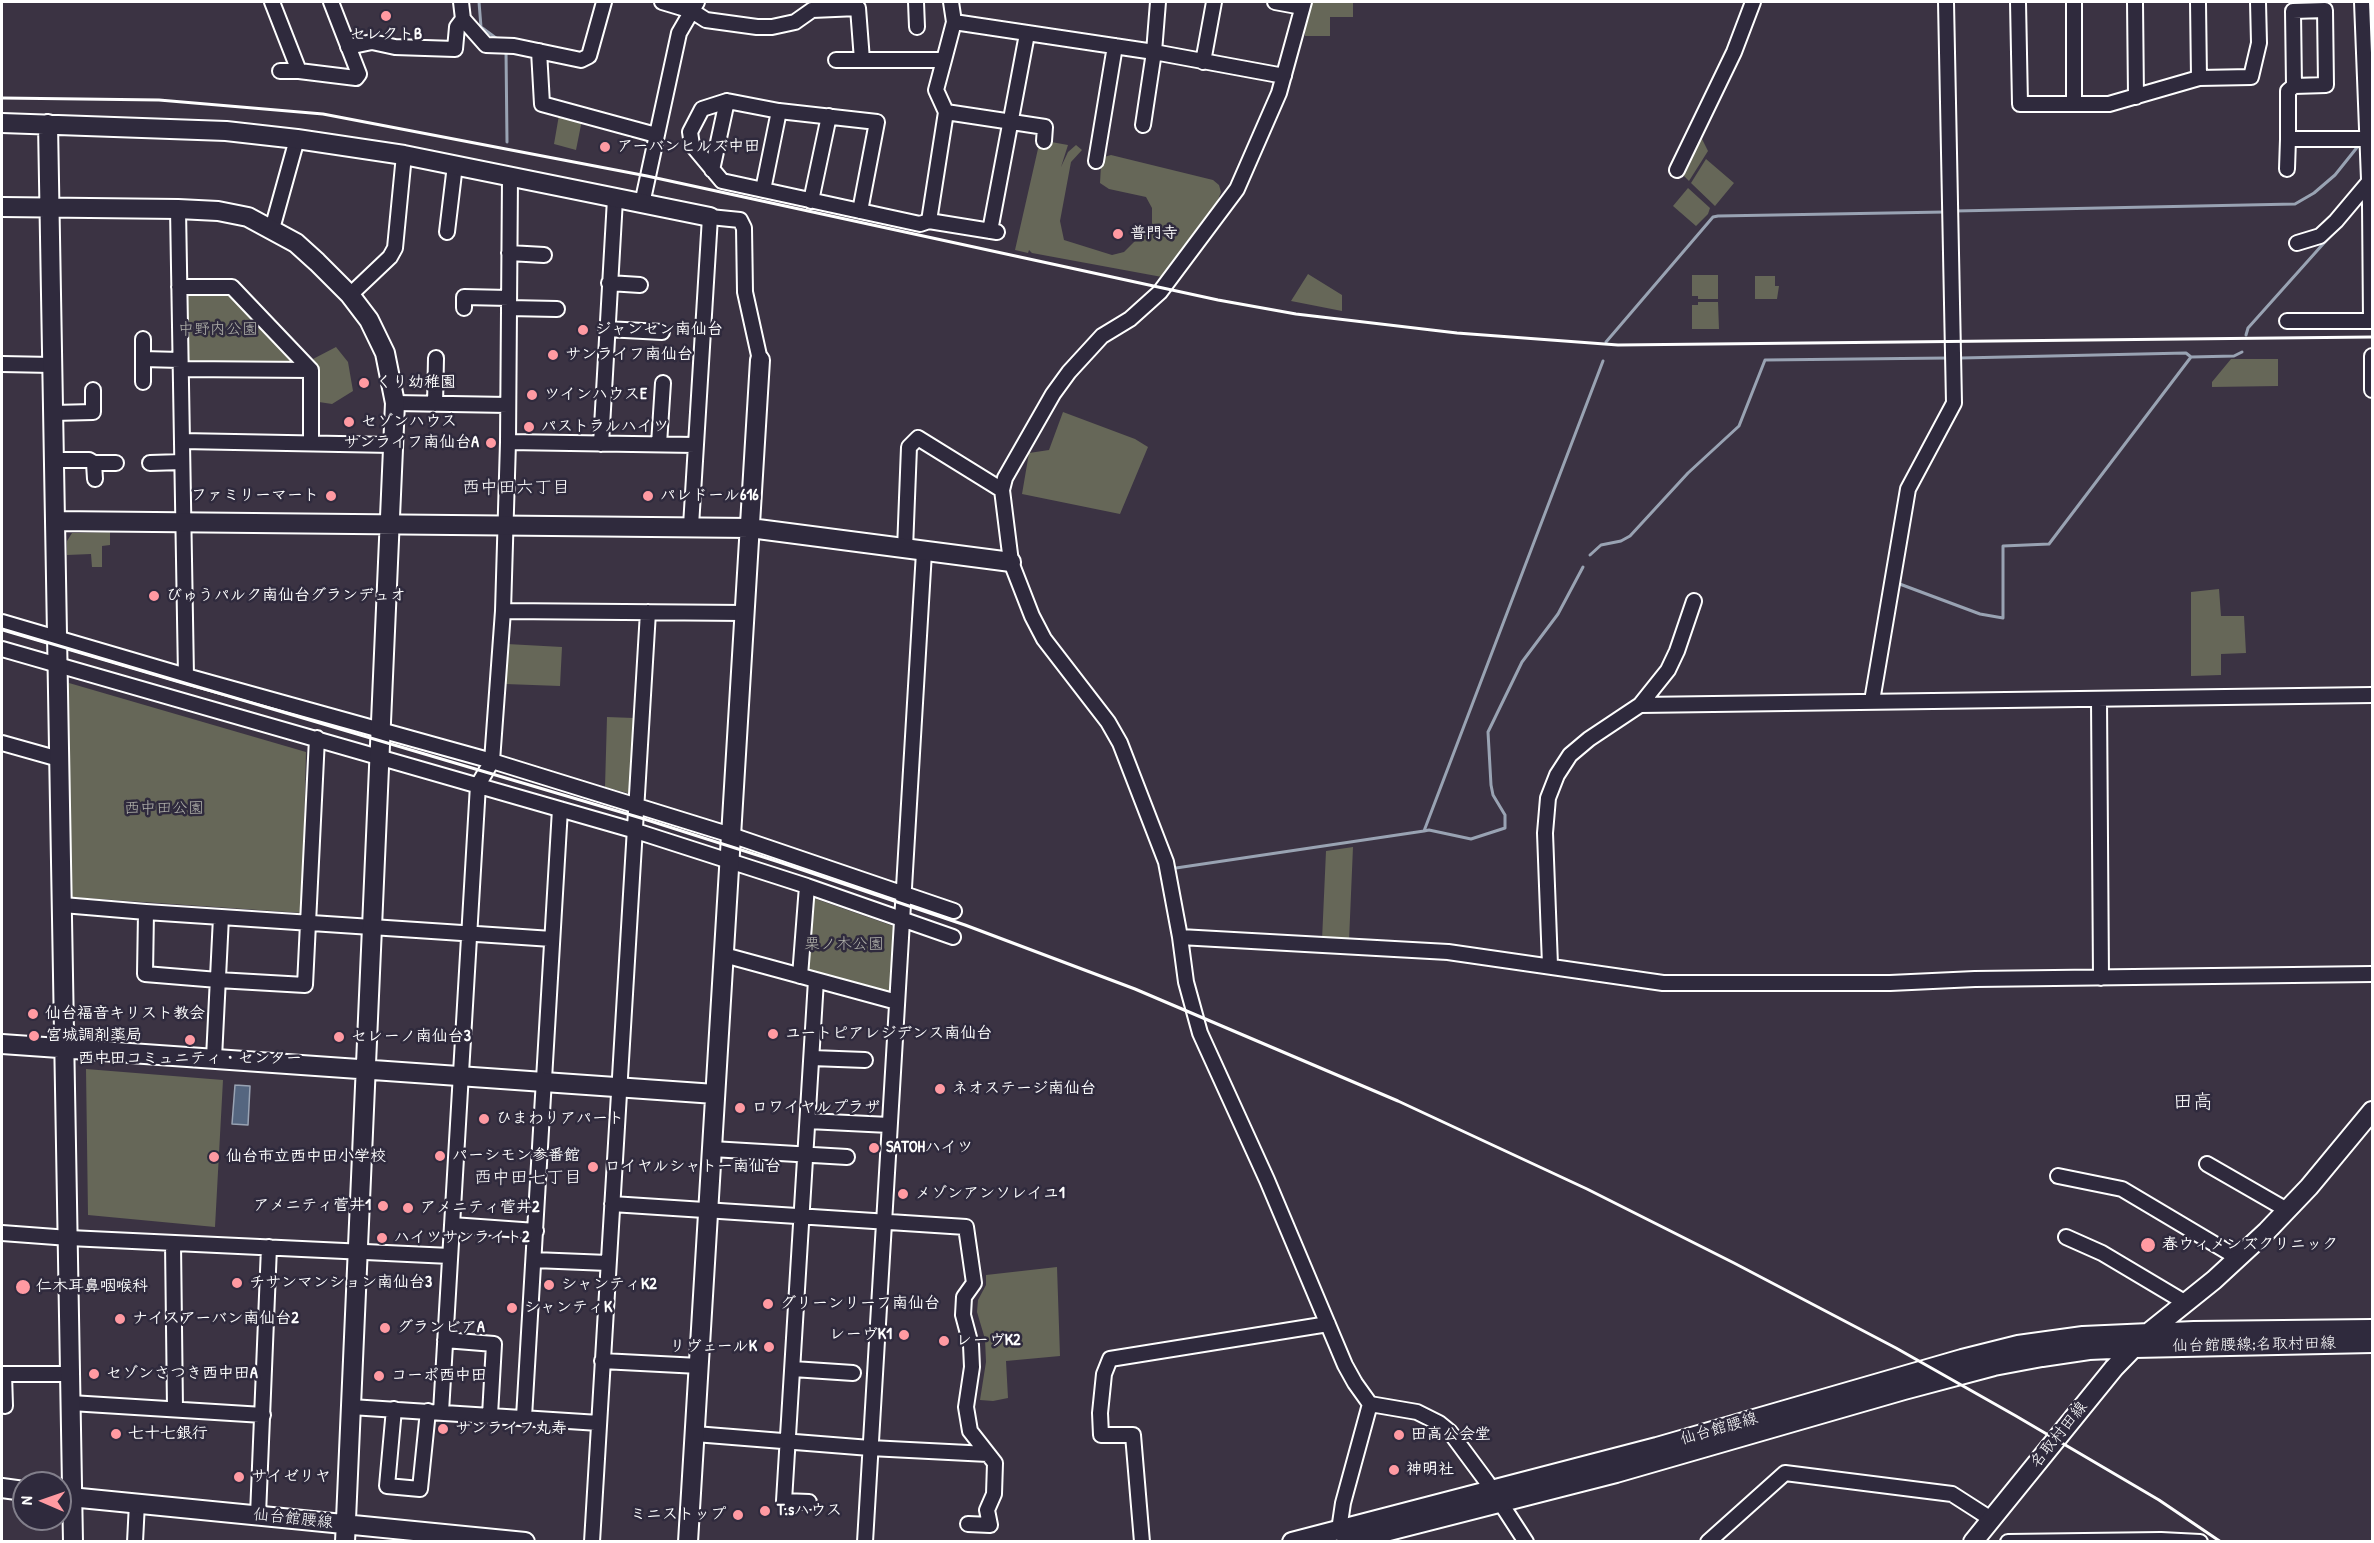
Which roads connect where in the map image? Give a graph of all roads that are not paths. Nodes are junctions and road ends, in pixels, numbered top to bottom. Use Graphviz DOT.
graph roads {
  1 [pos="272,2"];
  2 [pos="331,2"];
  3 [pos="461,2"];
  4 [pos="604,2"];
  5 [pos="662,2"];
  6 [pos="916,2"];
  7 [pos="951,2"];
  8 [pos="1158,2"];
  9 [pos="1214,2"];
  10 [pos="1275,2"];
  11 [pos="1753,2"];
  12 [pos="1946,2"];
  13 [pos="2018,2"];
  14 [pos="2074,2"];
  15 [pos="2135,2"];
  16 [pos="2198,2"];
  17 [pos="2258,2"];
  18 [pos="2362,2"];
  19 [pos="1303,4"];
  20 [pos="694,6"];
  21 [pos="813,6"];
  22 [pos="463,19"];
  23 [pos="954,22"];
  24 [pos="917,27"];
  25 [pos="1027,34"];
  26 [pos="1115,46"];
  27 [pos="348,47"];
  28 [pos="539,51"];
  29 [pos="1154,52"];
  30 [pos="836,60"];
  31 [pos="862,60"];
  32 [pos="944,60"];
  33 [pos="1203,62"];
  34 [pos="280,71"];
  35 [pos="299,71"];
  36 [pos="1284,76"];
  37 [pos="2199,78"];
  38 [pos="2294,86"];
  39 [pos="2136,98"];
  40 [pos="727,101"];
  41 [pos="2074,104"];
  42 [pos="779,111"];
  43 [pos="946,112"];
  44 [pos="829,116"];
  45 [pos="1012,122"];
  46 [pos="2,123"];
  47 [pos="48,124"];
  48 [pos="1143,125"];
  49 [pos="656,135"];
  50 [pos="297,139"];
  51 [pos="2288,139"];
  52 [pos="2369,139"];
  53 [pos="1044,141"];
  54 [pos="404,155"];
  55 [pos="1096,161"];
  56 [pos="455,165"];
  57 [pos="2287,169"];
  58 [pos="712,170"];
  59 [pos="1677,170"];
  60 [pos="510,177"];
  61 [pos="763,190"];
  62 [pos="2369,190"];
  63 [pos="615,199"];
  64 [pos="811,201"];
  65 [pos="642,204"];
  66 [pos="2,207"];
  67 [pos="49,208"];
  68 [pos="178,209"];
  69 [pos="860,211"];
  70 [pos="710,217"];
  71 [pos="928,221"];
  72 [pos="272,229"];
  73 [pos="447,232"];
  74 [pos="2297,243"];
  75 [pos="509,253"];
  76 [pos="544,255"];
  77 [pos="609,283"];
  78 [pos="640,285"];
  79 [pos="179,287"];
  80 [pos="350,295"];
  81 [pos="509,303"];
  82 [pos="464,308"];
  83 [pos="557,309"];
  84 [pos="2287,321"];
  85 [pos="606,329"];
  86 [pos="662,332"];
  87 [pos="142,339"];
  88 [pos="2373,356"];
  89 [pos="436,358"];
  90 [pos="143,359"];
  91 [pos="760,360"];
  92 [pos="2,364"];
  93 [pos="181,364"];
  94 [pos="52,365"];
  95 [pos="311,370"];
  96 [pos="142,382"];
  97 [pos="663,383"];
  98 [pos="93,390"];
  99 [pos="2373,390"];
  100 [pos="394,403"];
  101 [pos="435,404"];
  102 [pos="508,405"];
  103 [pos="53,412"];
  104 [pos="182,441"];
  105 [pos="508,442"];
  106 [pos="311,443"];
  107 [pos="601,444"];
  108 [pos="659,444"];
  109 [pos="392,445"];
  110 [pos="695,445"];
  111 [pos="54,460"];
  112 [pos="183,462"];
  113 [pos="94,463"];
  114 [pos="116,463"];
  115 [pos="150,463"];
  116 [pos="95,479"];
  117 [pos="1002,490"];
  118 [pos="55,521"];
  119 [pos="183,522"];
  120 [pos="388,524"];
  121 [pos="506,525"];
  122 [pos="692,526"];
  123 [pos="750,528"];
  124 [pos="905,549"];
  125 [pos="924,552"];
  126 [pos="1011,562"];
  127 [pos="1694,601"];
  128 [pos="503,611"];
  129 [pos="648,612"];
  130 [pos="745,613"];
  131 [pos="2,622"];
  132 [pos="57,638"];
  133 [pos="2,649"];
  134 [pos="57,666"];
  135 [pos="186,676"];
  136 [pos="2373,695"];
  137 [pos="2099,699"];
  138 [pos="1872,701"];
  139 [pos="1640,705"];
  140 [pos="382,730"];
  141 [pos="317,738"];
  142 [pos="2,743"];
  143 [pos="380,757"];
  144 [pos="59,759"];
  145 [pos="492,761"];
  146 [pos="478,784"];
  147 [pos="637,806"];
  148 [pos="560,809"];
  149 [pos="636,831"];
  150 [pos="731,835"];
  151 [pos="729,861"];
  152 [pos="807,886"];
  153 [pos="903,893"];
  154 [pos="63,905"];
  155 [pos="954,910"];
  156 [pos="146,912"];
  157 [pos="221,917"];
  158 [pos="902,919"];
  159 [pos="308,922"];
  160 [pos="372,927"];
  161 [pos="470,934"];
  162 [pos="953,937"];
  163 [pos="1180,937"];
  164 [pos="552,939"];
  165 [pos="724,955"];
  166 [pos="1550,965"];
  167 [pos="2373,974"];
  168 [pos="800,976"];
  169 [pos="2101,978"];
  170 [pos="218,980"];
  171 [pos="816,980"];
  172 [pos="897,1002"];
  173 [pos="2,1044"];
  174 [pos="64,1049"];
  175 [pos="214,1058"];
  176 [pos="812,1058"];
  177 [pos="865,1060"];
  178 [pos="366,1069"];
  179 [pos="461,1075"];
  180 [pos="544,1082"];
  181 [pos="620,1088"];
  182 [pos="715,1094"];
  183 [pos="2373,1111"];
  184 [pos="808,1121"];
  185 [pos="889,1125"];
  186 [pos="712,1149"];
  187 [pos="806,1154"];
  188 [pos="847,1156"];
  189 [pos="2207,1164"];
  190 [pos="2058,1176"];
  191 [pos="612,1204"];
  192 [pos="708,1210"];
  193 [pos="2287,1210"];
  194 [pos="802,1216"];
  195 [pos="884,1222"];
  196 [pos="453,1225"];
  197 [pos="536,1231"];
  198 [pos="2,1233"];
  199 [pos="2066,1237"];
  200 [pos="69,1238"];
  201 [pos="173,1243"];
  202 [pos="269,1247"];
  203 [pos="358,1251"];
  204 [pos="450,1256"];
  205 [pos="2238,1258"];
  206 [pos="534,1260"];
  207 [pos="608,1263"];
  208 [pos="2186,1303"];
  209 [pos="1328,1324"];
  210 [pos="2373,1329"];
  211 [pos="2148,1333"];
  212 [pos="445,1340"];
  213 [pos="2373,1343"];
  214 [pos="2135,1348"];
  215 [pos="2091,1350"];
  216 [pos="602,1361"];
  217 [pos="699,1366"];
  218 [pos="793,1369"];
  219 [pos="853,1373"];
  220 [pos="71,1374"];
  221 [pos="2098,1387"];
  222 [pos="72,1402"];
  223 [pos="1371,1404"];
  224 [pos="5,1406"];
  225 [pos="351,1407"];
  226 [pos="175,1409"];
  227 [pos="394,1409"];
  228 [pos="434,1411"];
  229 [pos="263,1415"];
  230 [pos="490,1415"];
  231 [pos="524,1417"];
  232 [pos="599,1423"];
  233 [pos="695,1434"];
  234 [pos="787,1441"];
  235 [pos="870,1448"];
  236 [pos="988,1454"];
  237 [pos="68,1471"];
  238 [pos="72,1497"];
  239 [pos="1497,1497"];
  240 [pos="808,1502"];
  241 [pos="137,1503"];
  242 [pos="258,1515"];
  243 [pos="1991,1519"];
  244 [pos="968,1524"];
  245 [pos="346,1533"];
  246 [pos="1342,1536"];
  247 [pos="503,1540"];
  248 [pos="135,1542"];
  249 [pos="525,1542"];
  250 [pos="592,1542"];
  251 [pos="688,1542"];
  252 [pos="865,1542"];
  253 [pos="1142,1542"];
  254 [pos="1292,1542"];
  255 [pos="1526,1542"];
  256 [pos="1708,1542"];
  257 [pos="1973,1542"];
  258 [pos="2008,1542"];
  259 [pos="2200,1542"];
  1 -- 35 [label="street"];
  2 -- 27 [label="street"];
  3 -- 22 [label="street"];
  4 -- 28 [label="street"];
  5 -- 20 [label="street"];
  6 -- 24 [label="street"];
  7 -- 23 [label="street"];
  8 -- 29 [label="street"];
  9 -- 33 [label="street"];
  10 -- 19 [label="street"];
  11 -- 59 [label="street"];
  12 -- 138 [label="street"];
  13 -- 41 [label="street"];
  14 -- 41 [label="street"];
  15 -- 39 [label="street"];
  16 -- 37 [label="street"];
  17 -- 37 [label="street"];
  18 -- 52 [label="street"];
  19 -- 36 [label="street"];
  20 -- 21 [label="street"];
  20 -- 49 [label="street"];
  21 -- 31 [label="street"];
  22 -- 27 [label="street"];
  22 -- 28 [label="street"];
  23 -- 25 [label="street"];
  23 -- 32 [label="street"];
  25 -- 26 [label="street"];
  25 -- 45 [label="street"];
  26 -- 29 [label="street"];
  26 -- 55 [label="street"];
  27 -- 35 [label="street"];
  28 -- 49 [label="street"];
  29 -- 33 [label="street"];
  29 -- 48 [label="street"];
  30 -- 31 [label="street"];
  31 -- 32 [label="street"];
  32 -- 43 [label="street"];
  33 -- 36 [label="street"];
  34 -- 35 [label="street"];
  36 -- 117 [label="street"];
  37 -- 39 [label="street"];
  38 -- 38 [label="street"];
  38 -- 51 [label="street"];
  39 -- 41 [label="street"];
  40 -- 42 [label="street"];
  40 -- 58 [label="street"];
  40 -- 58 [label="street"];
  42 -- 44 [label="street"];
  42 -- 61 [label="street"];
  43 -- 45 [label="street"];
  43 -- 71 [label="street"];
  44 -- 64 [label="street"];
  44 -- 69 [label="street"];
  45 -- 53 [label="street"];
  45 -- 71 [label="street"];
  46 -- 47 [label="street"];
  47 -- 50 [label="street"];
  47 -- 67 [label="street"];
  49 -- 65 [label="street"];
  50 -- 54 [label="street"];
  50 -- 72 [label="street"];
  51 -- 52 [label="street"];
  51 -- 57 [label="street"];
  52 -- 62 [label="street"];
  54 -- 56 [label="street"];
  54 -- 80 [label="street"];
  56 -- 60 [label="street"];
  56 -- 73 [label="street"];
  58 -- 61 [label="street"];
  60 -- 63 [label="street"];
  60 -- 75 [label="street"];
  61 -- 64 [label="street"];
  62 -- 74 [label="street"];
  62 -- 84 [label="street"];
  63 -- 65 [label="street"];
  63 -- 77 [label="street"];
  64 -- 69 [label="street"];
  65 -- 70 [label="street"];
  66 -- 67 [label="street"];
  67 -- 68 [label="street"];
  67 -- 94 [label="street"];
  68 -- 72 [label="street"];
  68 -- 79 [label="street"];
  69 -- 71 [label="street"];
  70 -- 91 [label="street"];
  70 -- 110 [label="street"];
  72 -- 80 [label="street"];
  75 -- 76 [label="street"];
  75 -- 81 [label="street"];
  77 -- 78 [label="street"];
  77 -- 85 [label="street"];
  79 -- 93 [label="street"];
  79 -- 95 [label="street"];
  80 -- 100 [label="street"];
  81 -- 82 [label="street"];
  81 -- 83 [label="street"];
  81 -- 102 [label="street"];
  85 -- 86 [label="street"];
  85 -- 107 [label="street"];
  87 -- 90 [label="street"];
  88 -- 99 [label="street"];
  89 -- 101 [label="street"];
  90 -- 93 [label="street"];
  90 -- 96 [label="street"];
  91 -- 123 [label="street"];
  92 -- 94 [label="street"];
  93 -- 95 [label="street"];
  93 -- 104 [label="street"];
  94 -- 103 [label="street"];
  95 -- 106 [label="street"];
  97 -- 108 [label="street"];
  98 -- 103 [label="street"];
  100 -- 101 [label="street"];
  100 -- 109 [label="street"];
  101 -- 102 [label="street"];
  102 -- 105 [label="street"];
  103 -- 111 [label="street"];
  104 -- 106 [label="street"];
  104 -- 112 [label="street"];
  105 -- 107 [label="street"];
  105 -- 121 [label="street"];
  106 -- 109 [label="street"];
  107 -- 108 [label="street"];
  108 -- 110 [label="street"];
  109 -- 120 [label="street"];
  110 -- 122 [label="street"];
  111 -- 113 [label="street"];
  111 -- 118 [label="street"];
  112 -- 115 [label="street"];
  112 -- 119 [label="street"];
  113 -- 114 [label="street"];
  113 -- 116 [label="street"];
  117 -- 124 [label="street"];
  117 -- 126 [label="street"];
  118 -- 119 [label="street"];
  118 -- 132 [label="street"];
  119 -- 120 [label="street"];
  119 -- 135 [label="street"];
  120 -- 121 [label="street"];
  120 -- 140 [label="street"];
  121 -- 122 [label="street"];
  121 -- 128 [label="street"];
  122 -- 123 [label="street"];
  123 -- 124 [label="street"];
  123 -- 130 [label="street"];
  124 -- 125 [label="street"];
  125 -- 126 [label="street"];
  125 -- 153 [label="street"];
  126 -- 163 [label="street"];
  127 -- 139 [label="street"];
  128 -- 129 [label="street"];
  128 -- 145 [label="street"];
  129 -- 130 [label="street"];
  129 -- 147 [label="street"];
  130 -- 150 [label="street"];
  131 -- 132 [label="street"];
  132 -- 134 [label="street"];
  132 -- 135 [label="street"];
  133 -- 134 [label="street"];
  134 -- 141 [label="street"];
  134 -- 144 [label="street"];
  135 -- 140 [label="street"];
  136 -- 137 [label="street"];
  137 -- 138 [label="street"];
  137 -- 169 [label="street"];
  138 -- 139 [label="street"];
  139 -- 166 [label="street"];
  140 -- 143 [label="street"];
  140 -- 145 [label="street"];
  141 -- 143 [label="street"];
  141 -- 159 [label="street"];
  142 -- 144 [label="street"];
  143 -- 146 [label="street"];
  143 -- 160 [label="street"];
  144 -- 154 [label="street"];
  145 -- 146 [label="street"];
  145 -- 147 [label="street"];
  146 -- 148 [label="street"];
  146 -- 161 [label="street"];
  147 -- 149 [label="street"];
  147 -- 150 [label="street"];
  148 -- 149 [label="street"];
  148 -- 164 [label="street"];
  149 -- 151 [label="street"];
  149 -- 181 [label="street"];
  150 -- 151 [label="street"];
  150 -- 153 [label="street"];
  151 -- 152 [label="street"];
  151 -- 165 [label="street"];
  152 -- 158 [label="street"];
  152 -- 168 [label="street"];
  153 -- 155 [label="street"];
  153 -- 158 [label="street"];
  154 -- 156 [label="street"];
  154 -- 174 [label="street"];
  156 -- 157 [label="street"];
  156 -- 170 [label="street"];
  157 -- 159 [label="street"];
  157 -- 170 [label="street"];
  158 -- 162 [label="street"];
  158 -- 172 [label="street"];
  159 -- 160 [label="street"];
  159 -- 170 [label="street"];
  160 -- 161 [label="street"];
  160 -- 178 [label="street"];
  161 -- 164 [label="street"];
  161 -- 179 [label="street"];
  163 -- 166 [label="street"];
  163 -- 209 [label="street"];
  164 -- 180 [label="street"];
  165 -- 168 [label="street"];
  165 -- 182 [label="street"];
  166 -- 169 [label="street"];
  167 -- 169 [label="street"];
  168 -- 171 [label="street"];
  170 -- 175 [label="street"];
  171 -- 172 [label="street"];
  171 -- 176 [label="street"];
  172 -- 185 [label="street"];
  173 -- 174 [label="street"];
  174 -- 175 [label="street"];
  174 -- 200 [label="street"];
  175 -- 178 [label="street"];
  176 -- 177 [label="street"];
  176 -- 184 [label="street"];
  178 -- 179 [label="street"];
  178 -- 203 [label="street"];
  179 -- 180 [label="street"];
  179 -- 196 [label="street"];
  180 -- 181 [label="street"];
  180 -- 197 [label="street"];
  181 -- 182 [label="street"];
  181 -- 191 [label="street"];
  182 -- 186 [label="street"];
  183 -- 193 [label="street, 名取村田線"];
  184 -- 185 [label="street"];
  184 -- 187 [label="street"];
  185 -- 195 [label="street"];
  186 -- 187 [label="street"];
  186 -- 192 [label="street"];
  187 -- 188 [label="street"];
  187 -- 194 [label="street"];
  189 -- 193 [label="street"];
  190 -- 205 [label="street"];
  191 -- 192 [label="street"];
  191 -- 207 [label="street"];
  192 -- 194 [label="street"];
  192 -- 217 [label="street"];
  193 -- 205 [label="street, 名取村田線"];
  194 -- 195 [label="street"];
  194 -- 218 [label="street"];
  195 -- 235 [label="street"];
  195 -- 236 [label="street"];
  196 -- 197 [label="street"];
  196 -- 204 [label="street"];
  197 -- 206 [label="street"];
  198 -- 200 [label="street"];
  199 -- 208 [label="street"];
  200 -- 201 [label="street"];
  200 -- 220 [label="street"];
  201 -- 202 [label="street"];
  201 -- 226 [label="street"];
  202 -- 203 [label="street"];
  202 -- 229 [label="street"];
  203 -- 204 [label="street"];
  203 -- 225 [label="street"];
  204 -- 212 [label="street"];
  205 -- 208 [label="street, 名取村田線"];
  206 -- 207 [label="street"];
  206 -- 231 [label="street"];
  207 -- 216 [label="street"];
  208 -- 211 [label="street, 名取村田線"];
  209 -- 223 [label="street"];
  209 -- 253 [label="street"];
  210 -- 211 [label="street, 仙台館腰線;名取村田線"];
  211 -- 214 [label="street, 名取村田線"];
  211 -- 239 [label="street, 仙台館腰線"];
  212 -- 228 [label="street"];
  212 -- 230 [label="street"];
  213 -- 214 [label="street, 仙台館腰線;名取村田線"];
  214 -- 215 [label="street, 仙台館腰線"];
  214 -- 221 [label="street, 名取村田線"];
  215 -- 221 [label="street"];
  215 -- 239 [label="street, 仙台館腰線"];
  216 -- 217 [label="street"];
  216 -- 232 [label="street"];
  217 -- 233 [label="street"];
  218 -- 219 [label="street"];
  218 -- 234 [label="street"];
  220 -- 222 [label="street"];
  220 -- 224 [label="street"];
  221 -- 243 [label="street, 名取村田線"];
  222 -- 226 [label="street"];
  222 -- 237 [label="street"];
  223 -- 239 [label="street"];
  223 -- 246 [label="street"];
  225 -- 227 [label="street"];
  225 -- 245 [label="street"];
  226 -- 229 [label="street"];
  227 -- 228 [label="street"];
  227 -- 228 [label="street"];
  228 -- 230 [label="street"];
  229 -- 242 [label="street"];
  230 -- 231 [label="street"];
  231 -- 232 [label="street"];
  232 -- 250 [label="street"];
  233 -- 234 [label="street"];
  233 -- 251 [label="street"];
  234 -- 235 [label="street"];
  234 -- 240 [label="street"];
  235 -- 236 [label="street"];
  235 -- 252 [label="street"];
  236 -- 244 [label="street"];
  238 -- 241 [label="street, 仙台館腰線"];
  239 -- 246 [label="street, 仙台館腰線"];
  239 -- 255 [label="street"];
  241 -- 242 [label="street, 仙台館腰線"];
  241 -- 248 [label="street"];
  242 -- 245 [label="street, 仙台館腰線"];
  243 -- 256 [label="street"];
  243 -- 257 [label="street, 名取村田線"];
  245 -- 247 [label="street, 仙台館腰線"];
  246 -- 254 [label="street, 仙台館腰線"];
  247 -- 249 [label="street, 仙台館腰線"];
  258 -- 259 [label="street"];
}
